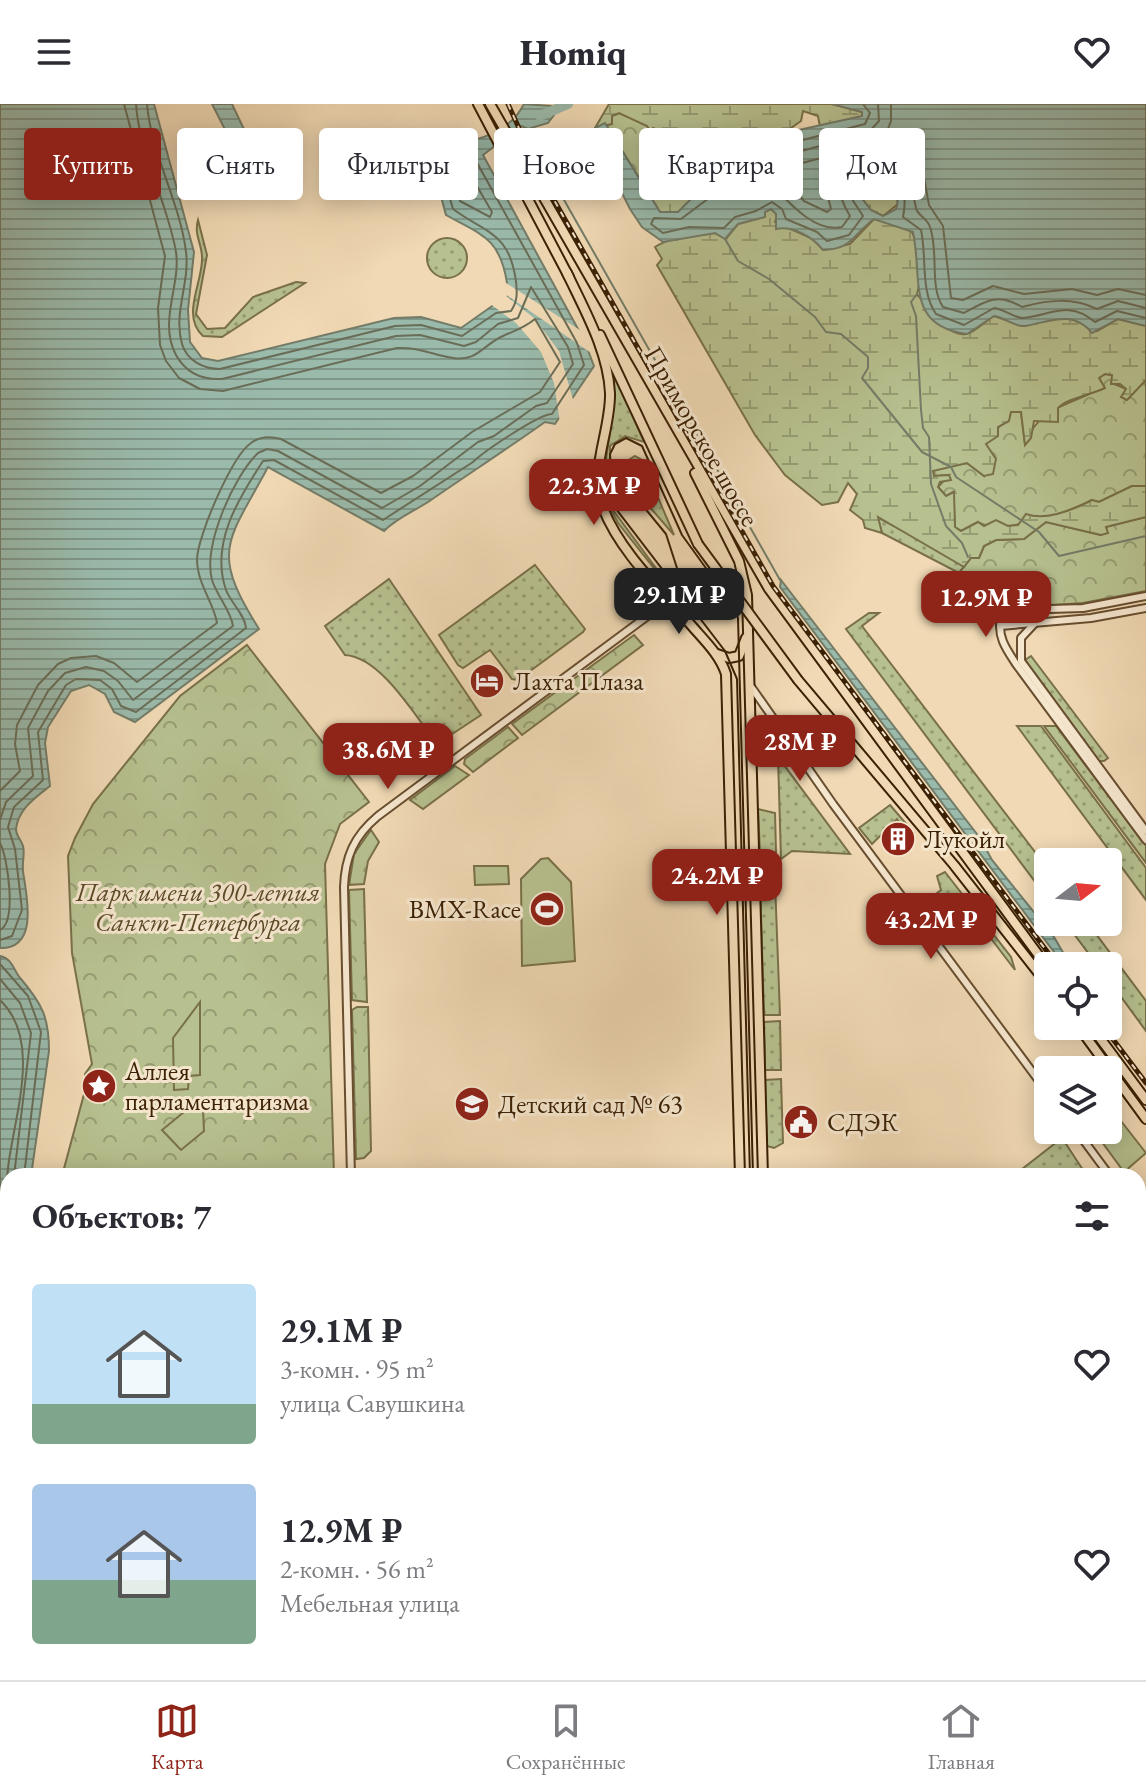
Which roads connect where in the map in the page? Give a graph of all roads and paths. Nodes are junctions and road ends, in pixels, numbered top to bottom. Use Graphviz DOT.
graph roads {
  1 [pos="478,104"];
  2 [pos="490,104"];
  3 [pos="567,273"];
  4 [pos="674,429"];
  5 [pos="1146,596"];
  6 [pos="669,600"];
  7 [pos="1146,608"];
  8 [pos="749,615"];
  9 [pos="1034,624"];
  10 [pos="1000,626"];
  11 [pos="713,651"];
  12 [pos="752,688"];
  13 [pos="751,741"];
  14 [pos="790,745"];
  15 [pos="1146,831"];
  16 [pos="1146,840"];
  17 [pos="1036,952"];
  18 [pos="1034,967"];
  19 [pos="1088,1040"];
  20 [pos="1101,1040"];
  21 [pos="1034,1074"];
  22 [pos="1146,1100"];
  23 [pos="1146,1119"];
  24 [pos="1086,1144"];
  25 [pos="351,1168"];
  26 [pos="740,1168"];
  27 [pos="763,1168"];
  28 [pos="1104,1168"];
  1 -- 3 [label="main road, Приморское шоссе"];
  2 -- 4 [label="main road, Приморское шоссе"];
  3 -- 6 [label="main road"];
  3 -- 18 [label="main road, Приморское шоссе, bridge"];
  4 -- 8 [label="main road"];
  4 -- 17 [label="main road, Приморское шоссе"];
  5 -- 10 [label="street"];
  6 -- 11 [label="main road"];
  6 -- 25 [label="street"];
  7 -- 9 [label="street"];
  8 -- 11 [label="main road"];
  8 -- 12 [label="main road"];
  9 -- 10 [label="street"];
  9 -- 15 [label="street"];
  10 -- 16 [label="street"];
  11 -- 26 [label="main road"];
  12 -- 13 [label="main road"];
  12 -- 14 [label="street"];
  13 -- 14 [label="street"];
  13 -- 27 [label="main road"];
  14 -- 21 [label="street"];
  19 -- 23 [label="main road"];
  20 -- 22 [label="main road"];
  24 -- 28 [label="street"];
}
